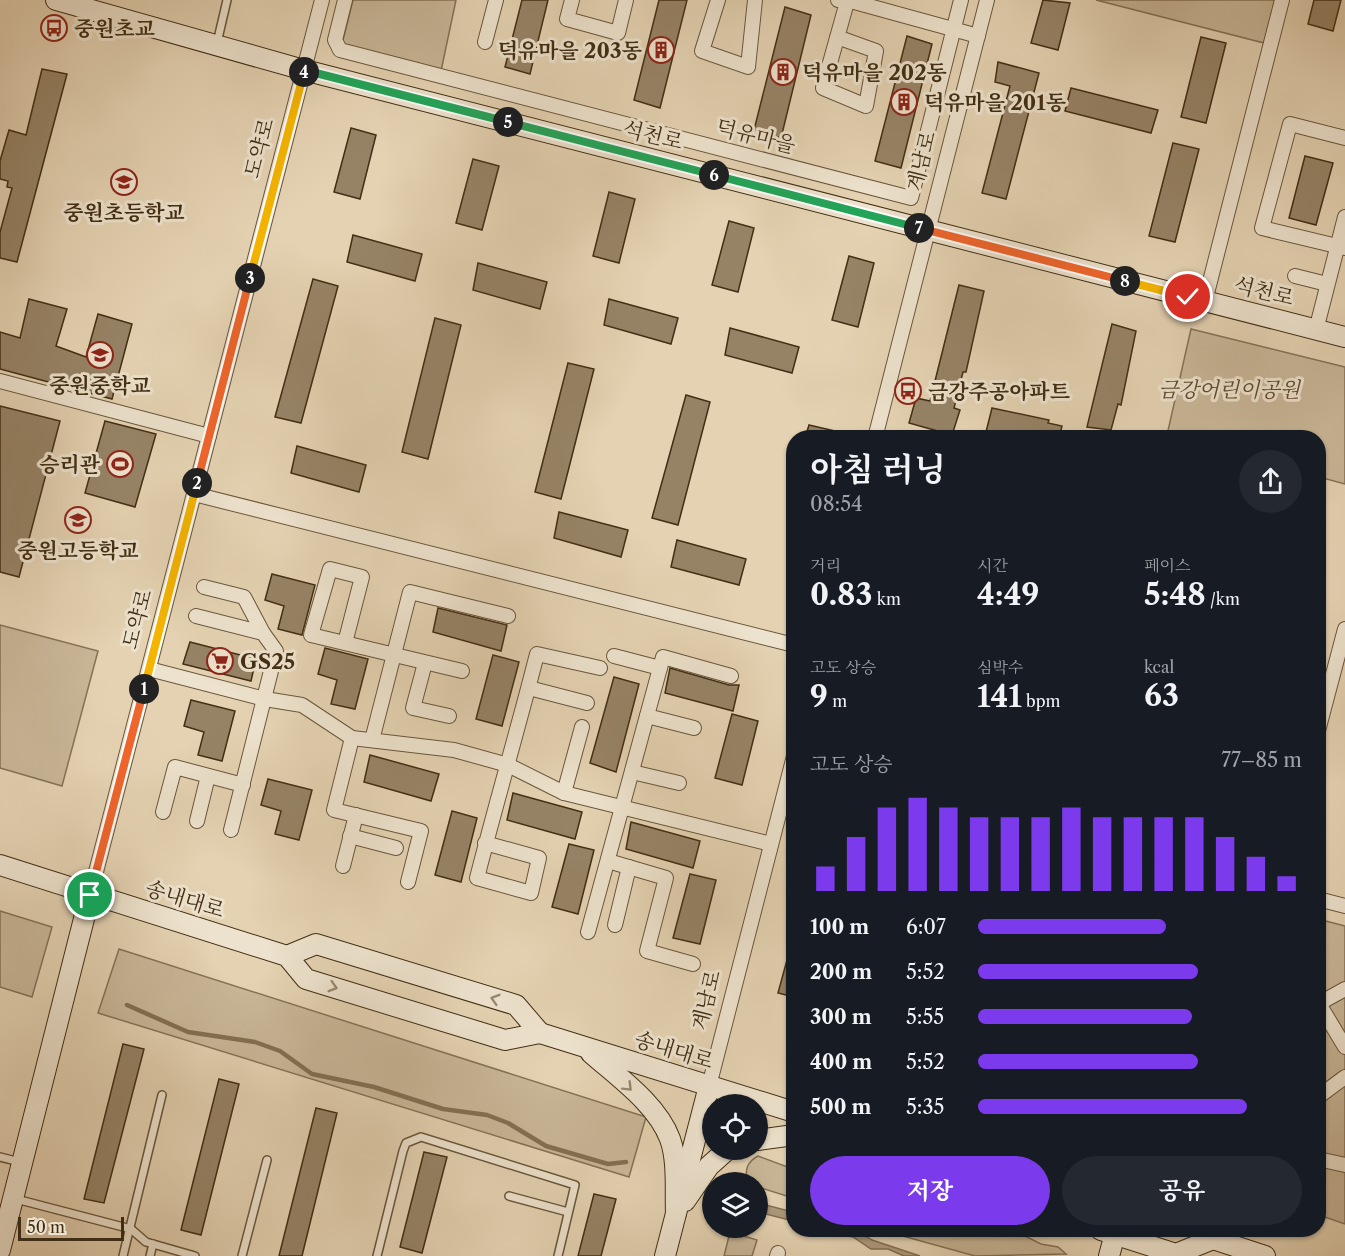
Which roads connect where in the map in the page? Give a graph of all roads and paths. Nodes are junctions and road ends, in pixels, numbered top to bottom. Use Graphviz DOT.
graph roads {
  1 [pos="56,0"];
  2 [pos="227,0"];
  3 [pos="322,0"];
  4 [pos="345,0"];
  5 [pos="496,0"];
  6 [pos="572,0"];
  7 [pos="626,0"];
  8 [pos="718,0"];
  9 [pos="755,0"];
  10 [pos="961,0"];
  11 [pos="987,0"];
  12 [pos="1282,0"];
  13 [pos="844,1"];
  14 [pos="954,30"];
  15 [pos="837,36"];
  16 [pos="978,36"];
  17 [pos="485,42"];
  18 [pos="216,45"];
  19 [pos="304,70"];
  20 [pos="1345,138"];
  21 [pos="1345,217"];
  22 [pos="928,230"];
  23 [pos="1341,247"];
  24 [pos="1295,276"];
  25 [pos="1327,284"];
  26 [pos="1205,301"];
  27 [pos="1316,330"];
  28 [pos="1345,337"];
  29 [pos="0,381"];
  30 [pos="877,430"];
  31 [pos="209,436"];
  32 [pos="194,494"];
  33 [pos="204,587"];
  34 [pos="196,616"];
  35 [pos="508,616"];
  36 [pos="1345,629"];
  37 [pos="263,633"];
  38 [pos="786,643"];
  39 [pos="345,644"];
  40 [pos="393,655"];
  41 [pos="614,656"];
  42 [pos="425,663"];
  43 [pos="600,668"];
  44 [pos="660,668"];
  45 [pos="149,669"];
  46 [pos="462,671"];
  47 [pos="731,676"];
  48 [pos="529,688"];
  49 [pos="266,699"];
  50 [pos="1326,700"];
  51 [pos="586,703"];
  52 [pos="449,716"];
  53 [pos="647,716"];
  54 [pos="582,727"];
  55 [pos="694,728"];
  56 [pos="352,738"];
  57 [pos="372,740"];
  58 [pos="508,765"];
  59 [pos="632,772"];
  60 [pos="208,776"];
  61 [pos="679,783"];
  62 [pos="243,785"];
  63 [pos="786,787"];
  64 [pos="564,793"];
  65 [pos="622,807"];
  66 [pos="163,812"];
  67 [pos="356,815"];
  68 [pos="197,821"];
  69 [pos="231,830"];
  70 [pos="350,836"];
  71 [pos="486,843"];
  72 [pos="771,844"];
  73 [pos="396,848"];
  74 [pos="608,861"];
  75 [pos="0,865"];
  76 [pos="343,867"];
  77 [pos="629,867"];
  78 [pos="408,882"];
  79 [pos="90,895"];
  80 [pos="1326,901"];
  81 [pos="1345,906"];
  82 [pos="615,925"];
  83 [pos="588,932"];
  84 [pos="288,956"];
  85 [pos="693,964"];
  86 [pos="1345,989"];
  87 [pos="1326,999"];
  88 [pos="1326,1015"];
  89 [pos="540,1033"];
  90 [pos="1345,1047"];
  91 [pos="585,1048"];
  92 [pos="1345,1077"];
  93 [pos="709,1086"];
  94 [pos="1326,1091"];
  95 [pos="162,1095"];
  96 [pos="786,1110"];
  97 [pos="786,1136"];
  98 [pos="768,1139"];
  99 [pos="0,1157"];
  100 [pos="267,1160"];
  101 [pos="716,1160"];
  102 [pos="1326,1161"];
  103 [pos="22,1163"];
  104 [pos="1345,1165"];
  105 [pos="508,1197"];
  106 [pos="13,1198"];
  107 [pos="568,1212"];
  108 [pos="676,1213"];
  109 [pos="130,1229"];
  110 [pos="1108,1237"];
  111 [pos="1123,1237"];
  112 [pos="1204,1237"];
  113 [pos="1217,1237"];
  114 [pos="153,1244"];
  115 [pos="0,1250"];
  116 [pos="123,1256"];
  117 [pos="150,1256"];
  118 [pos="195,1256"];
  119 [pos="242,1256"];
  120 [pos="377,1256"];
  121 [pos="558,1256"];
  122 [pos="665,1256"];
  123 [pos="1109,1256"];
  124 [pos="1265,1256"];
  1 -- 18 [label="street, 석천로"];
  2 -- 18 [label="lane"];
  3 -- 19 [label="street, 도약로"];
  4 -- 14 [label="street, 덕유마을"];
  5 -- 17 [label="street"];
  6 -- 7 [label="street"];
  8 -- 9 [label="street"];
  10 -- 14 [label="street, 덕유마을"];
  11 -- 16 [label="street, 계남로"];
  12 -- 26 [label="street"];
  13 -- 14 [label="street"];
  13 -- 15 [label="street"];
  14 -- 16 [label="street"];
  15 -- 15 [label="street"];
  16 -- 22 [label="street, 계남로"];
  18 -- 19 [label="street, 석천로"];
  19 -- 22 [label="street, 석천로"];
  19 -- 31 [label="street, 도약로"];
  20 -- 23 [label="street"];
  21 -- 23 [label="street"];
  22 -- 26 [label="street, 석천로"];
  22 -- 30 [label="street, 계남로"];
  23 -- 25 [label="street"];
  24 -- 25 [label="street"];
  25 -- 27 [label="street"];
  26 -- 27 [label="street, 석천로"];
  27 -- 28 [label="street, 석천로"];
  29 -- 31 [label="street"];
  31 -- 32 [label="street, 도약로"];
  32 -- 38 [label="street"];
  32 -- 45 [label="street, 도약로"];
  33 -- 37 [label="street"];
  34 -- 37 [label="street"];
  35 -- 40 [label="street"];
  36 -- 50 [label="street"];
  37 -- 49 [label="street"];
  39 -- 39 [label="street"];
  39 -- 40 [label="street"];
  40 -- 42 [label="street"];
  40 -- 57 [label="street"];
  41 -- 44 [label="street"];
  42 -- 46 [label="street"];
  42 -- 52 [label="street"];
  43 -- 48 [label="street"];
  44 -- 47 [label="street"];
  44 -- 53 [label="street"];
  45 -- 49 [label="street"];
  45 -- 79 [label="street, 도약로"];
  48 -- 51 [label="street"];
  48 -- 58 [label="street"];
  49 -- 56 [label="street"];
  49 -- 62 [label="street"];
  53 -- 55 [label="street"];
  53 -- 59 [label="street"];
  54 -- 64 [label="street"];
  56 -- 57 [label="street"];
  56 -- 67 [label="street"];
  57 -- 58 [label="street"];
  58 -- 64 [label="street"];
  58 -- 71 [label="street"];
  59 -- 61 [label="street"];
  59 -- 65 [label="street"];
  60 -- 62 [label="street"];
  60 -- 66 [label="street"];
  60 -- 68 [label="street"];
  62 -- 69 [label="street"];
  63 -- 72 [label="street, 계남로"];
  64 -- 65 [label="street"];
  65 -- 72 [label="street"];
  65 -- 74 [label="street"];
  67 -- 70 [label="street"];
  67 -- 78 [label="street"];
  70 -- 73 [label="street"];
  70 -- 76 [label="street"];
  71 -- 71 [label="street"];
  72 -- 93 [label="street, 계남로"];
  74 -- 77 [label="street"];
  74 -- 83 [label="street"];
  75 -- 79 [label="street, 송내대로"];
  77 -- 82 [label="street"];
  77 -- 85 [label="street"];
  79 -- 84 [label="street, 송내대로"];
  79 -- 103 [label="street, 도약로"];
  80 -- 81 [label="street"];
  84 -- 89 [label="street, 송내대로, one-way"];
  89 -- 84 [label="street, one-way"];
  86 -- 87 [label="street"];
  88 -- 90 [label="street"];
  89 -- 91 [label="street, 송내대로"];
  91 -- 93 [label="street, 송내대로"];
  91 -- 108 [label="street, one-way"];
  92 -- 94 [label="street"];
  93 -- 96 [label="street, 송내대로"];
  93 -- 108 [label="street, 계남로"];
  95 -- 109 [label="lane"];
  97 -- 98 [label="street"];
  99 -- 103 [label="lane"];
  100 -- 119 [label="lane"];
  101 -- 108 [label="street"];
  102 -- 104 [label="street"];
  103 -- 106 [label="street, 도약로"];
  105 -- 107 [label="lane"];
  106 -- 109 [label="lane"];
  106 -- 115 [label="street, 도약로"];
  107 -- 120 [label="lane"];
  107 -- 121 [label="lane"];
  108 -- 122 [label="street, 계남로"];
  109 -- 114 [label="lane"];
  109 -- 116 [label="lane"];
  110 -- 123 [label="street"];
  111 -- 112 [label="street"];
  113 -- 124 [label="street"];
  114 -- 117 [label="lane"];
  114 -- 118 [label="lane"];
}
